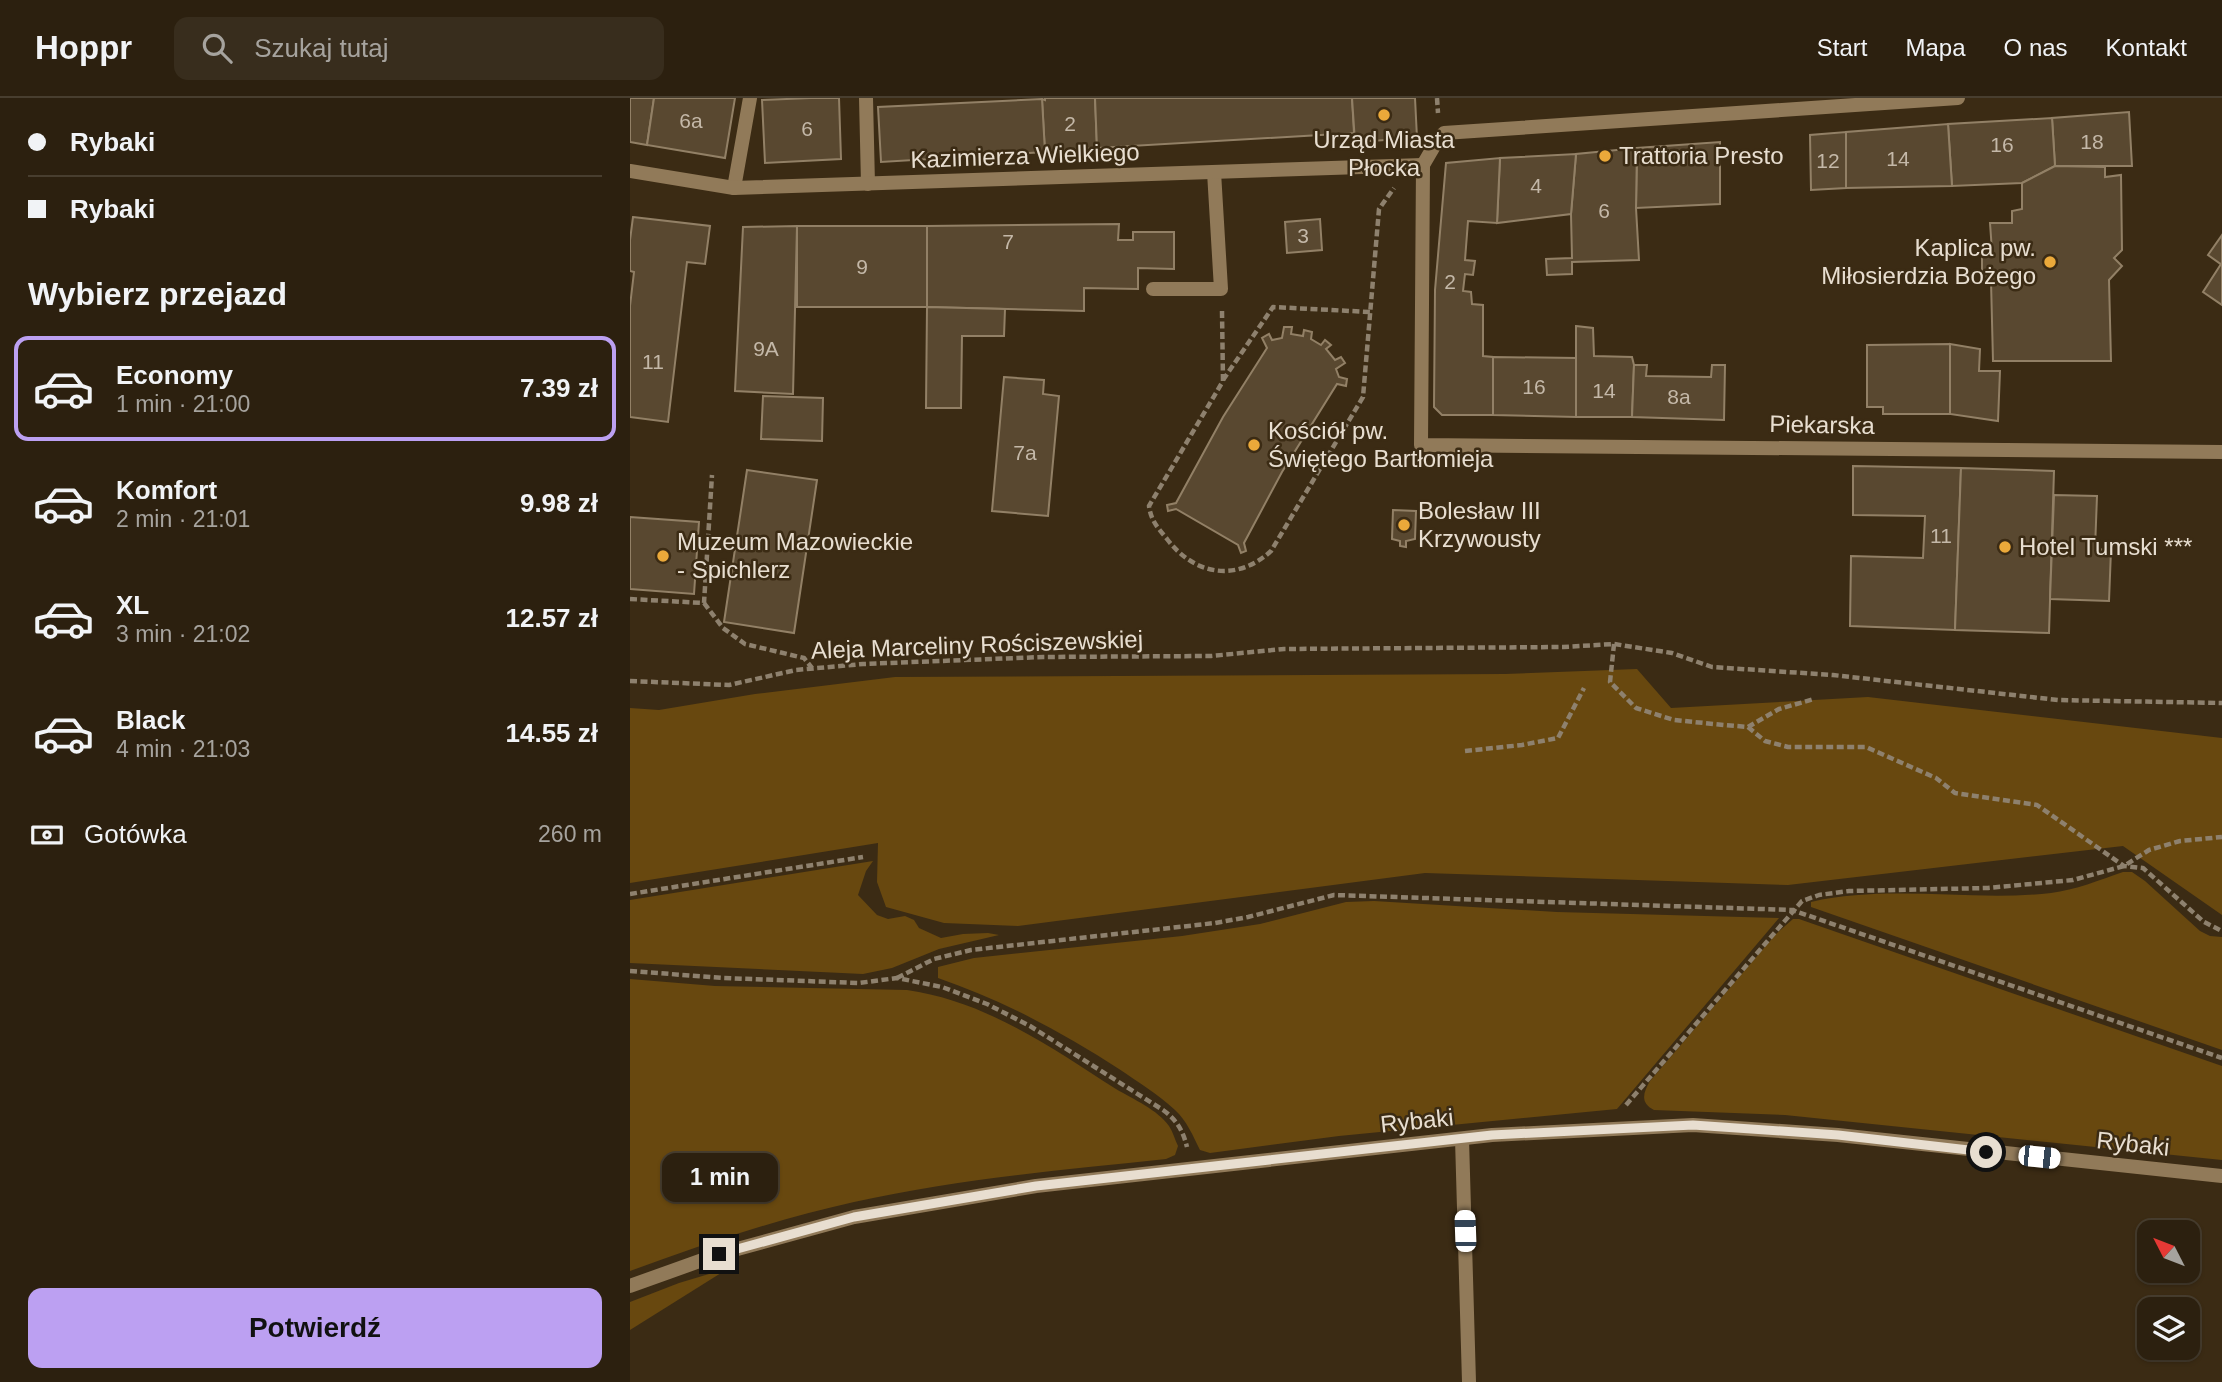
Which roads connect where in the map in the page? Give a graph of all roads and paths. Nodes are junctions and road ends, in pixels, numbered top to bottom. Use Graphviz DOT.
graph roads {
  1 [pos="750,98"];
  2 [pos="866,98"];
  3 [pos="1958,98"];
  4 [pos="1417,165"];
  5 [pos="630,171"];
  6 [pos="1214,172"];
  7 [pos="868,184"];
  8 [pos="734,188"];
  9 [pos="1153,289"];
  10 [pos="1221,289"];
  11 [pos="1370,312"];
  12 [pos="1223,381"];
  13 [pos="2222,452"];
  14 [pos="712,475"];
  15 [pos="630,599"];
  16 [pos="704,603"];
  17 [pos="1614,644"];
  18 [pos="813,669"];
  19 [pos="630,681"];
  20 [pos="1584,688"];
  21 [pos="1814,699"];
  22 [pos="2222,703"];
  23 [pos="1748,727"];
  24 [pos="1465,751"];
  25 [pos="2222,838"];
  26 [pos="863,857"];
  27 [pos="2123,866"];
  28 [pos="630,894"];
  29 [pos="1793,910"];
  30 [pos="2222,931"];
  31 [pos="630,971"];
  32 [pos="897,978"];
  33 [pos="2222,1058"];
  34 [pos="1606,1129"];
  35 [pos="1462,1139"];
  36 [pos="1188,1169"];
  37 [pos="2222,1176"];
  38 [pos="630,1286"];
  39 [pos="1469,1382"];
  1 -- 8 [label="street"];
  2 -- 7 [label="street"];
  3 -- 4 [label="street"];
  4 -- 6 [label="street, Kazimierza Wielkiego"];
  4 -- 11 [label="path"];
  4 -- 13 [label="street, Piekarska"];
  5 -- 8 [label="street, Kazimierza Wielkiego"];
  6 -- 7 [label="street, Kazimierza Wielkiego"];
  6 -- 10 [label="street"];
  7 -- 8 [label="street, Kazimierza Wielkiego"];
  9 -- 10 [label="street"];
  10 -- 12 [label="path"];
  11 -- 12 [label="path"];
  11 -- 12 [label="path"];
  14 -- 16 [label="path"];
  15 -- 16 [label="path"];
  16 -- 18 [label="path"];
  17 -- 18 [label="path, Aleja Marceliny Rościszewskiej"];
  17 -- 22 [label="path, Aleja Marceliny Rościszewskiej"];
  17 -- 23 [label="path"];
  18 -- 19 [label="path, Aleja Marceliny Rościszewskiej"];
  20 -- 24 [label="path"];
  21 -- 23 [label="path"];
  23 -- 27 [label="path"];
  25 -- 27 [label="path"];
  26 -- 28 [label="path"];
  27 -- 29 [label="path"];
  27 -- 30 [label="path"];
  29 -- 32 [label="path"];
  29 -- 33 [label="path"];
  29 -- 34 [label="path"];
  31 -- 32 [label="path"];
  32 -- 36 [label="path"];
  34 -- 35 [label="street, Rybaki"];
  34 -- 37 [label="street, Rybaki"];
  35 -- 36 [label="street, Rybaki"];
  35 -- 39 [label="street"];
  36 -- 38 [label="street, Rybaki"];
}
